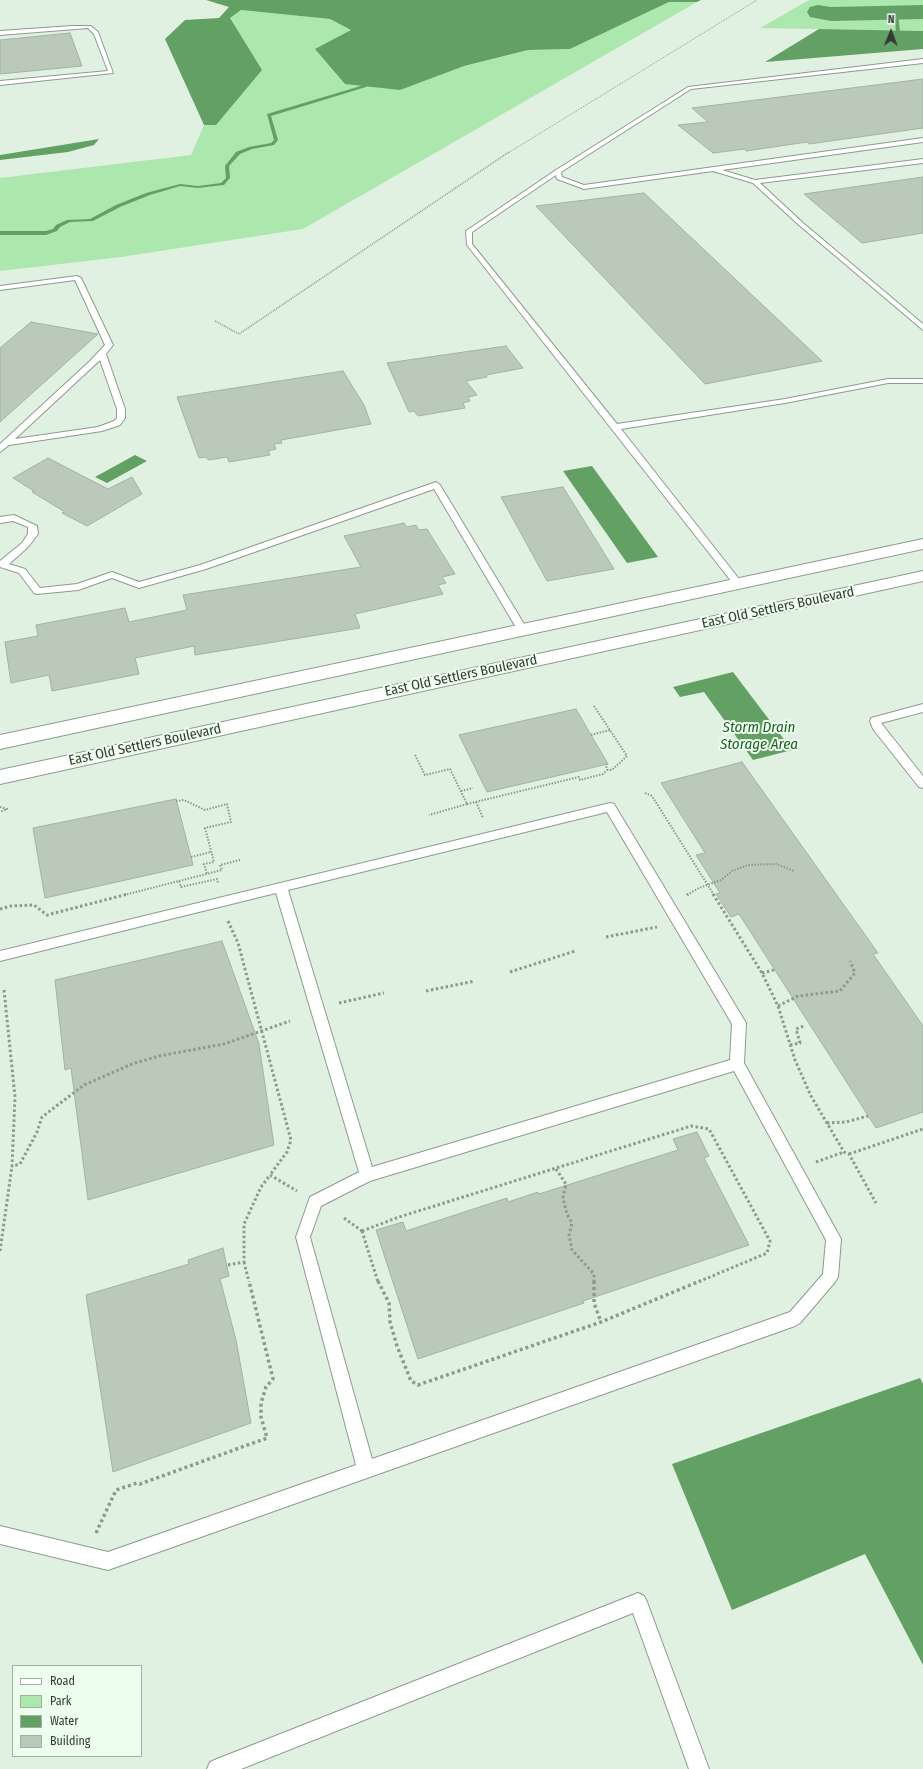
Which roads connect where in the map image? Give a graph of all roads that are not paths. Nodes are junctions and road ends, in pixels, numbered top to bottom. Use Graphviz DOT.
graph roads {
  1 [pos="0,34"];
  2 [pos="923,61"];
  3 [pos="0,83"];
  4 [pos="923,140"];
  5 [pos="923,161"];
  6 [pos="713,169"];
  7 [pos="558,170"];
  8 [pos="755,182"];
  9 [pos="0,288"];
  10 [pos="923,328"];
  11 [pos="102,354"];
  12 [pos="923,381"];
  13 [pos="615,427"];
  14 [pos="7,443"];
  15 [pos="0,449"];
  16 [pos="0,520"];
  17 [pos="923,544"];
  18 [pos="1,564"];
  19 [pos="923,576"];
  20 [pos="738,584"];
  21 [pos="522,629"];
  22 [pos="923,708"];
  23 [pos="0,742"];
  24 [pos="0,777"];
  25 [pos="923,784"];
  26 [pos="281,888"];
  27 [pos="0,956"];
  28 [pos="736,1064"];
  29 [pos="368,1175"];
  30 [pos="366,1469"];
  31 [pos="0,1535"];
  32 [pos="217,1769"];
  33 [pos="699,1769"];
  1 -- 3 [label="lane"];
  2 -- 7 [label="lane"];
  4 -- 6 [label="lane"];
  5 -- 8 [label="lane"];
  6 -- 7 [label="lane"];
  6 -- 8 [label="lane"];
  7 -- 13 [label="lane"];
  8 -- 10 [label="lane"];
  9 -- 11 [label="lane"];
  11 -- 14 [label="lane"];
  11 -- 14 [label="lane"];
  12 -- 13 [label="lane"];
  13 -- 20 [label="lane"];
  14 -- 15 [label="lane"];
  16 -- 18 [label="lane"];
  17 -- 20 [label="main road"];
  18 -- 21 [label="lane"];
  19 -- 24 [label="main road, East Old Settlers Boulevard"];
  20 -- 21 [label="main road"];
  21 -- 23 [label="main road"];
  22 -- 25 [label="lane"];
  26 -- 27 [label="lane"];
  26 -- 28 [label="lane"];
  26 -- 29 [label="lane"];
  28 -- 29 [label="lane"];
  28 -- 30 [label="lane"];
  29 -- 30 [label="lane"];
  30 -- 31 [label="lane"];
  32 -- 33 [label="lane"];
}
